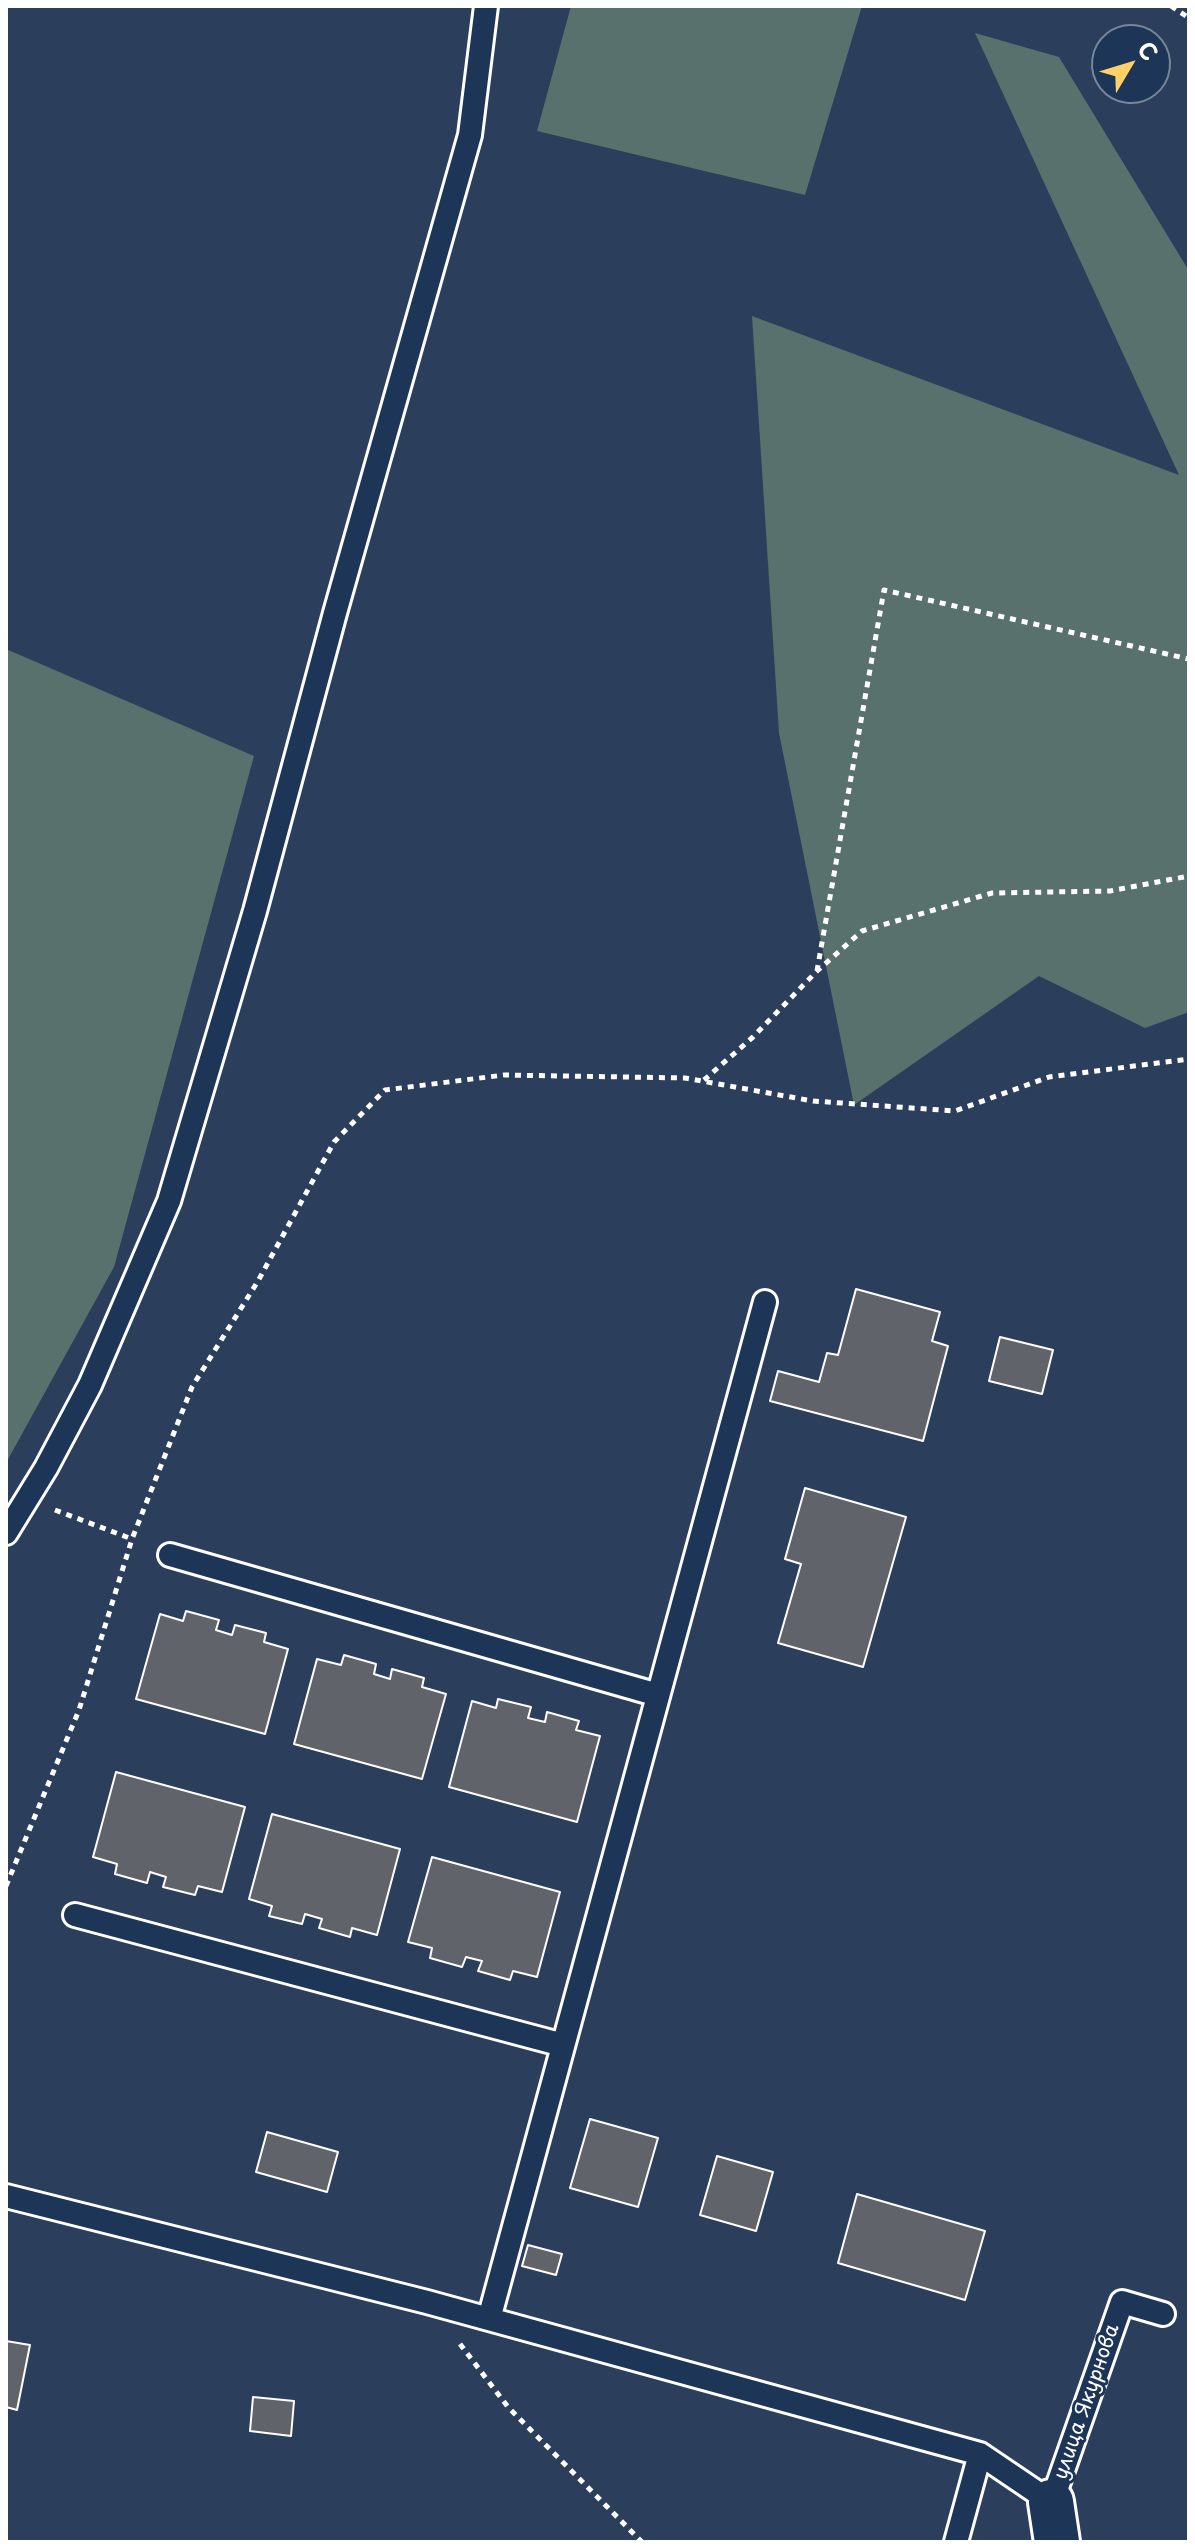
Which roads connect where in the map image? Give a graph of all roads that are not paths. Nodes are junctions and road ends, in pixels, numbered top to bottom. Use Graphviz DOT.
graph roads {
  1 [pos="486,6"];
  2 [pos="765,1302"];
  3 [pos="6,1533"];
  4 [pos="170,1555"];
  5 [pos="658,1695"];
  6 [pos="75,1915"];
  7 [pos="563,2045"];
  8 [pos="6,2196"];
  9 [pos="1163,2314"];
  10 [pos="489,2319"];
  11 [pos="980,2454"];
  12 [pos="1049,2529"];
  13 [pos="956,2542"];
  1 -- 3 [label="lane"];
  2 -- 5 [label="lane"];
  4 -- 5 [label="lane"];
  5 -- 7 [label="lane"];
  6 -- 7 [label="lane"];
  7 -- 10 [label="lane"];
  8 -- 10 [label="lane"];
  9 -- 12 [label="lane, улица Якурнова"];
  10 -- 11 [label="lane"];
  11 -- 12 [label="lane"];
  11 -- 13 [label="lane"];
}
